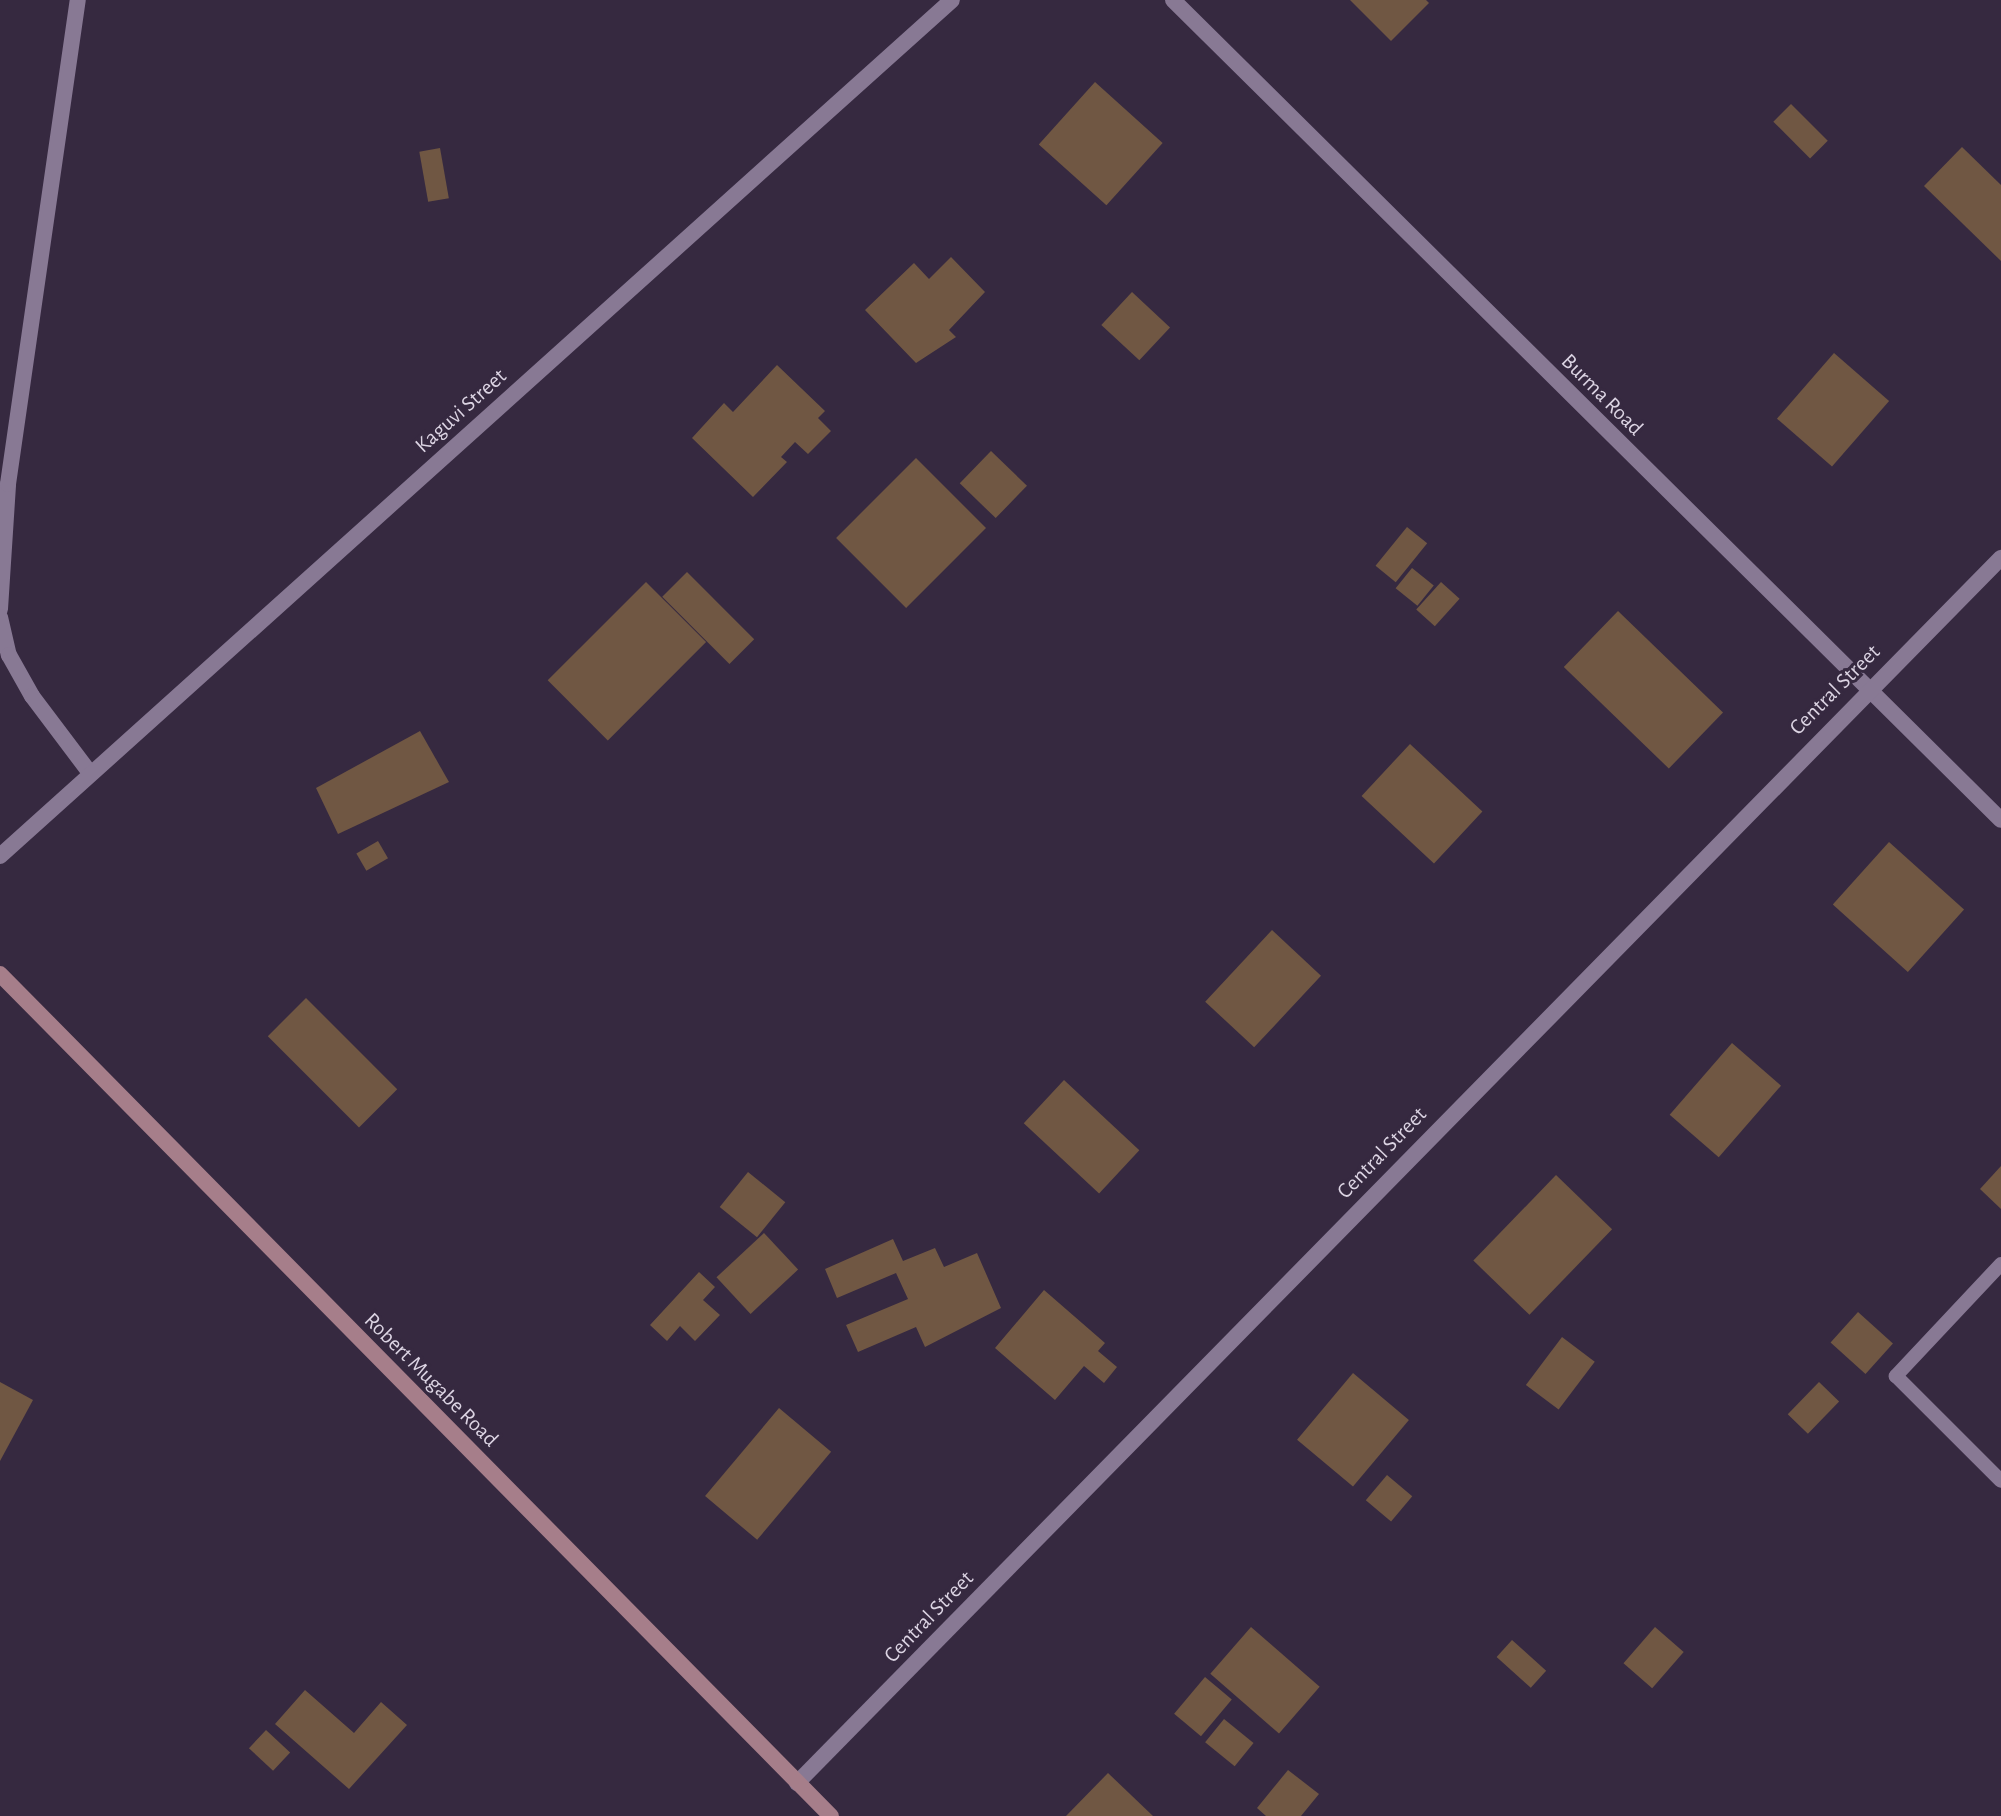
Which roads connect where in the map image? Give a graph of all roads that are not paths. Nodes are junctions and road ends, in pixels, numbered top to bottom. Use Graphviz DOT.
graph roads {
  1 [pos="78,0"];
  2 [pos="952,0"];
  3 [pos="1173,0"];
  4 [pos="2001,558"];
  5 [pos="0,609"];
  6 [pos="0,617"];
  7 [pos="1867,688"];
  8 [pos="90,773"];
  9 [pos="2001,820"];
  10 [pos="0,856"];
  11 [pos="0,974"];
  12 [pos="2001,1264"];
  13 [pos="2001,1481"];
  14 [pos="797,1783"];
  15 [pos="831,1816"];
  1 -- 5 [label="street"];
  2 -- 8 [label="street, Kaguvi Street"];
  3 -- 7 [label="street, Burma Road"];
  4 -- 7 [label="street, Central Street"];
  6 -- 8 [label="street"];
  7 -- 9 [label="street, Burma Road"];
  7 -- 14 [label="street, Central Street"];
  8 -- 10 [label="street, Kaguvi Street"];
  11 -- 14 [label="main road, Robert Mugabe Road"];
  12 -- 13 [label="lane"];
  14 -- 15 [label="main road, Robert Mugabe Road"];
}
